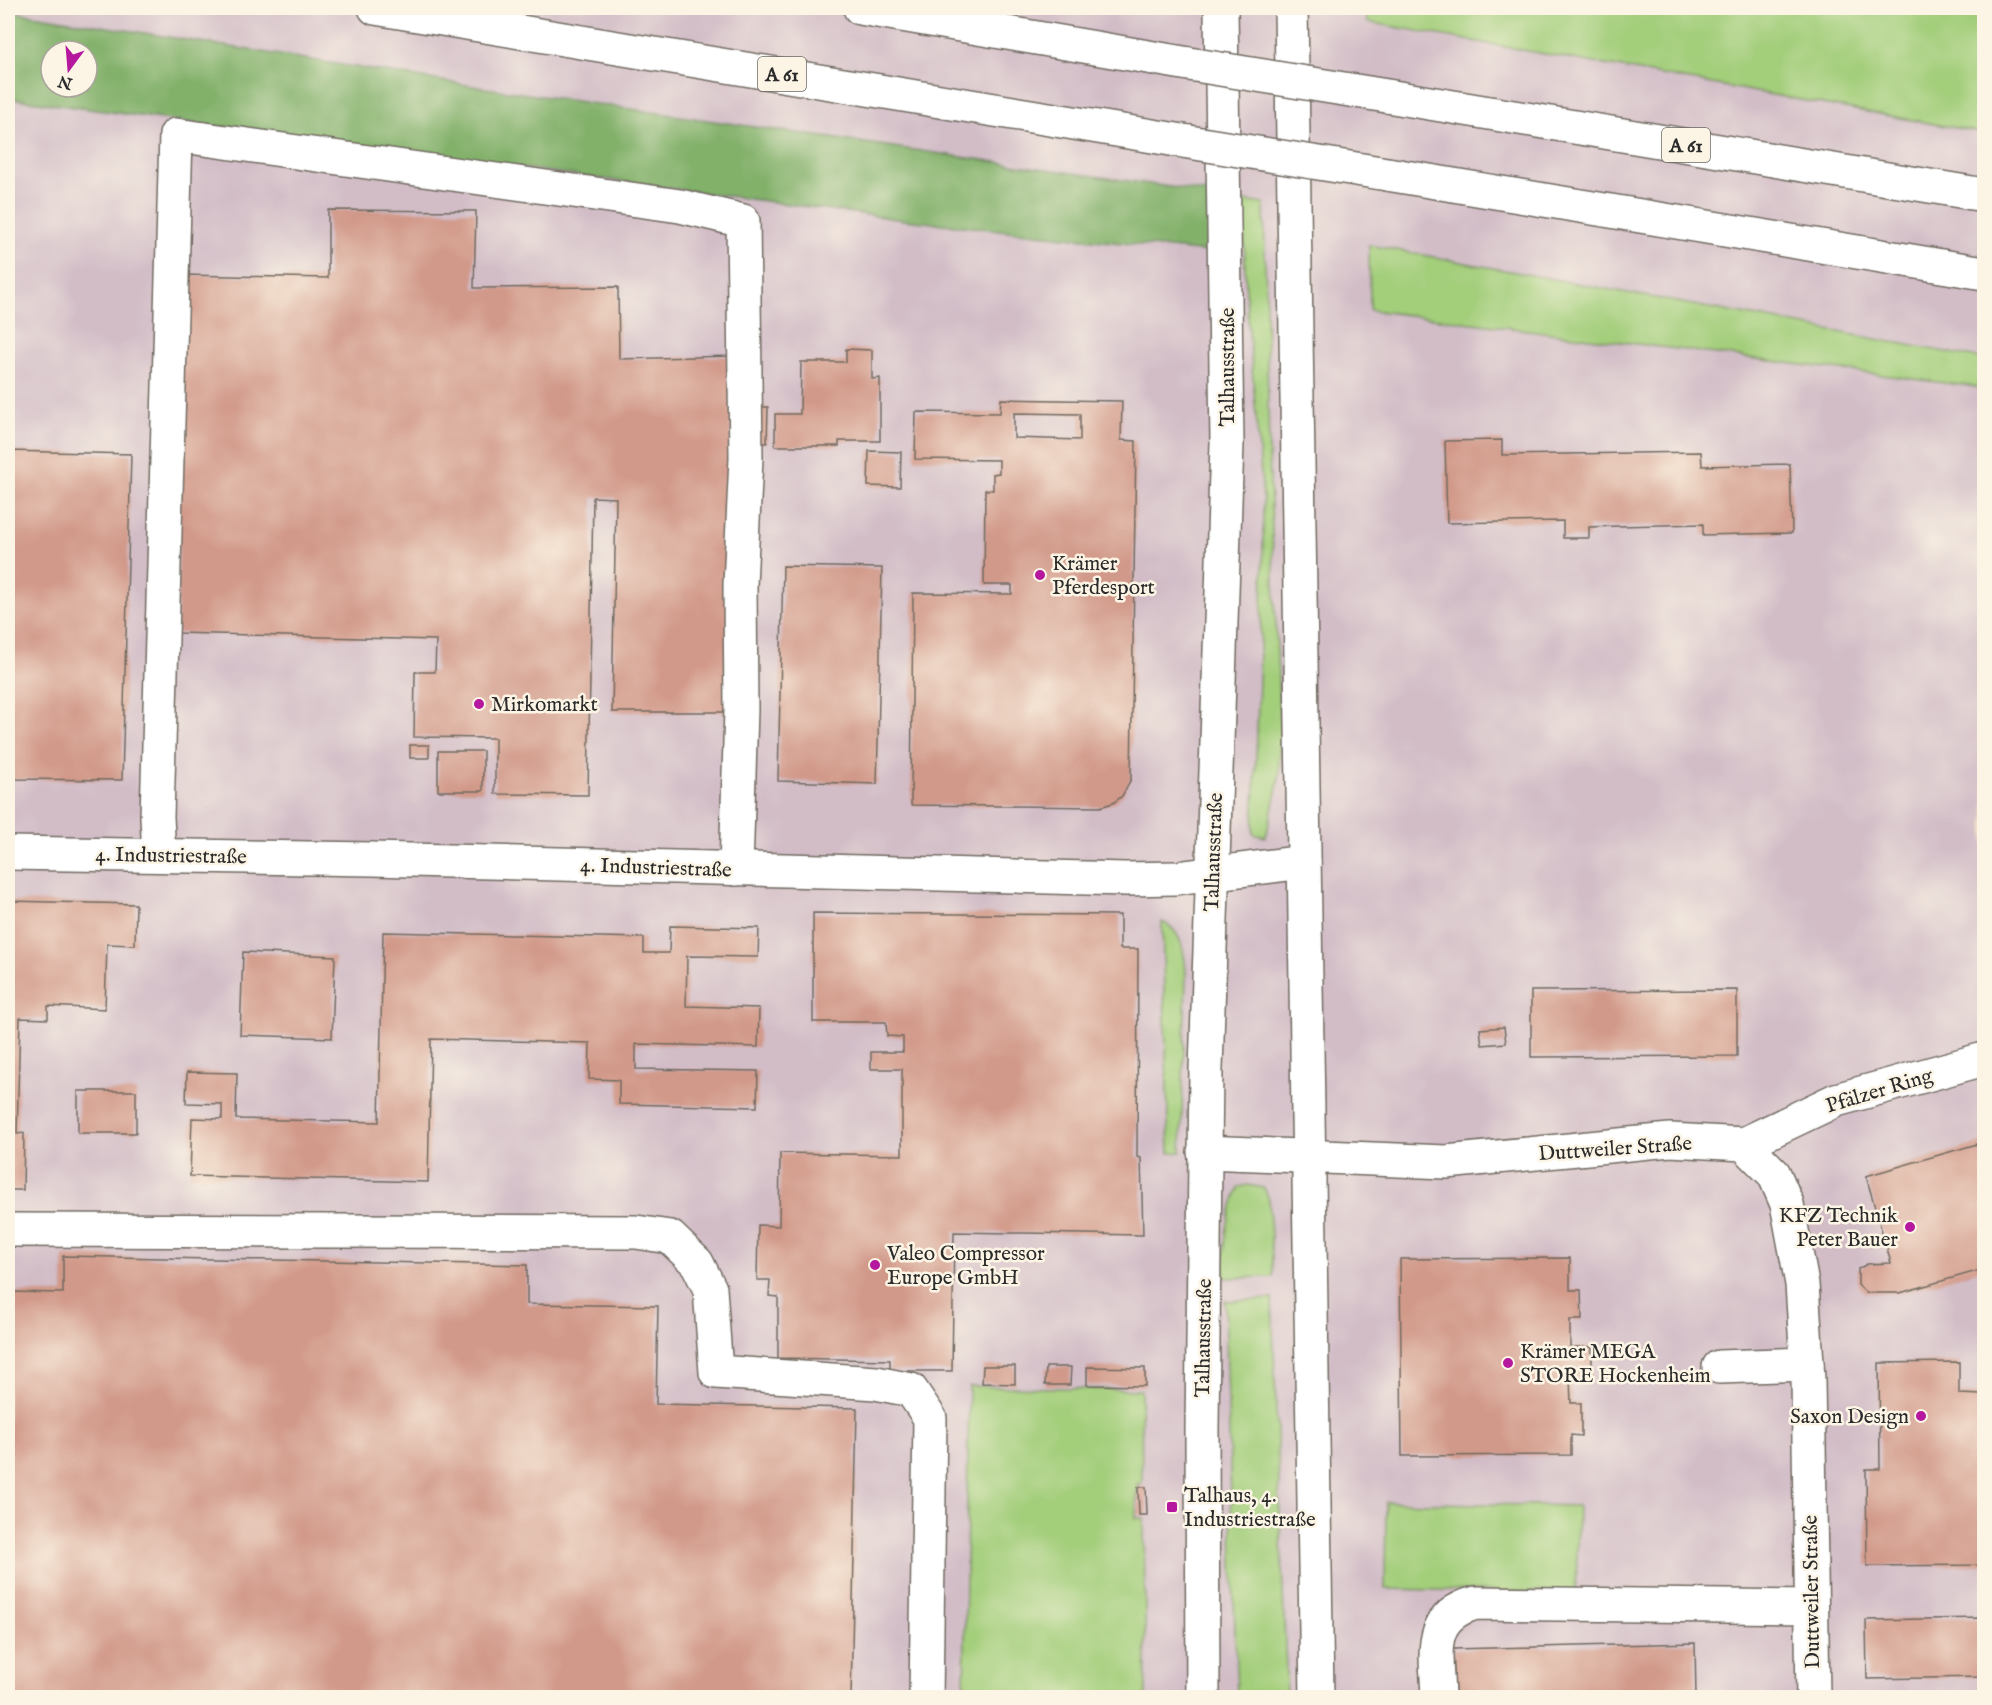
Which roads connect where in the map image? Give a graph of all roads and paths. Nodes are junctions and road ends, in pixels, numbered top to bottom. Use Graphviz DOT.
graph roads {
  1 [pos="375,8"];
  2 [pos="860,8"];
  3 [pos="1221,8"];
  4 [pos="1291,8"];
  5 [pos="1984,195"];
  6 [pos="1984,273"];
  7 [pos="8,853"];
  8 [pos="159,855"];
  9 [pos="1304,861"];
  10 [pos="736,869"];
  11 [pos="1212,873"];
  12 [pos="1984,1059"];
  13 [pos="1744,1144"];
  14 [pos="1204,1152"];
  15 [pos="1310,1158"];
  16 [pos="8,1230"];
  17 [pos="1807,1364"];
  18 [pos="1719,1367"];
  19 [pos="1811,1607"];
  20 [pos="926,1698"];
  21 [pos="1203,1698"];
  22 [pos="1317,1698"];
  23 [pos="1438,1698"];
  24 [pos="1812,1698"];
  1 -- 6 [label="main road, A 61, bridge"];
  2 -- 5 [label="main road, A 61, bridge"];
  3 -- 11 [label="main road, Talhausstraße"];
  4 -- 9 [label="main road"];
  7 -- 8 [label="main road, 4. Industriestraße"];
  8 -- 10 [label="main road, 4. Industriestraße"];
  8 -- 10 [label="main road"];
  9 -- 11 [label="main road, 4. Industriestraße"];
  9 -- 15 [label="main road"];
  10 -- 11 [label="main road, 4. Industriestraße"];
  11 -- 14 [label="main road, Talhausstraße"];
  12 -- 13 [label="main road, Pfälzer Ring"];
  13 -- 15 [label="main road, Duttweiler Straße"];
  13 -- 17 [label="main road, Duttweiler Straße"];
  14 -- 15 [label="main road, Duttweiler Straße"];
  14 -- 21 [label="main road, Talhausstraße"];
  15 -- 22 [label="main road"];
  16 -- 20 [label="main road"];
  17 -- 18 [label="main road"];
  17 -- 19 [label="main road, Duttweiler Straße"];
  19 -- 23 [label="main road"];
  19 -- 24 [label="main road, Duttweiler Straße"];
}
